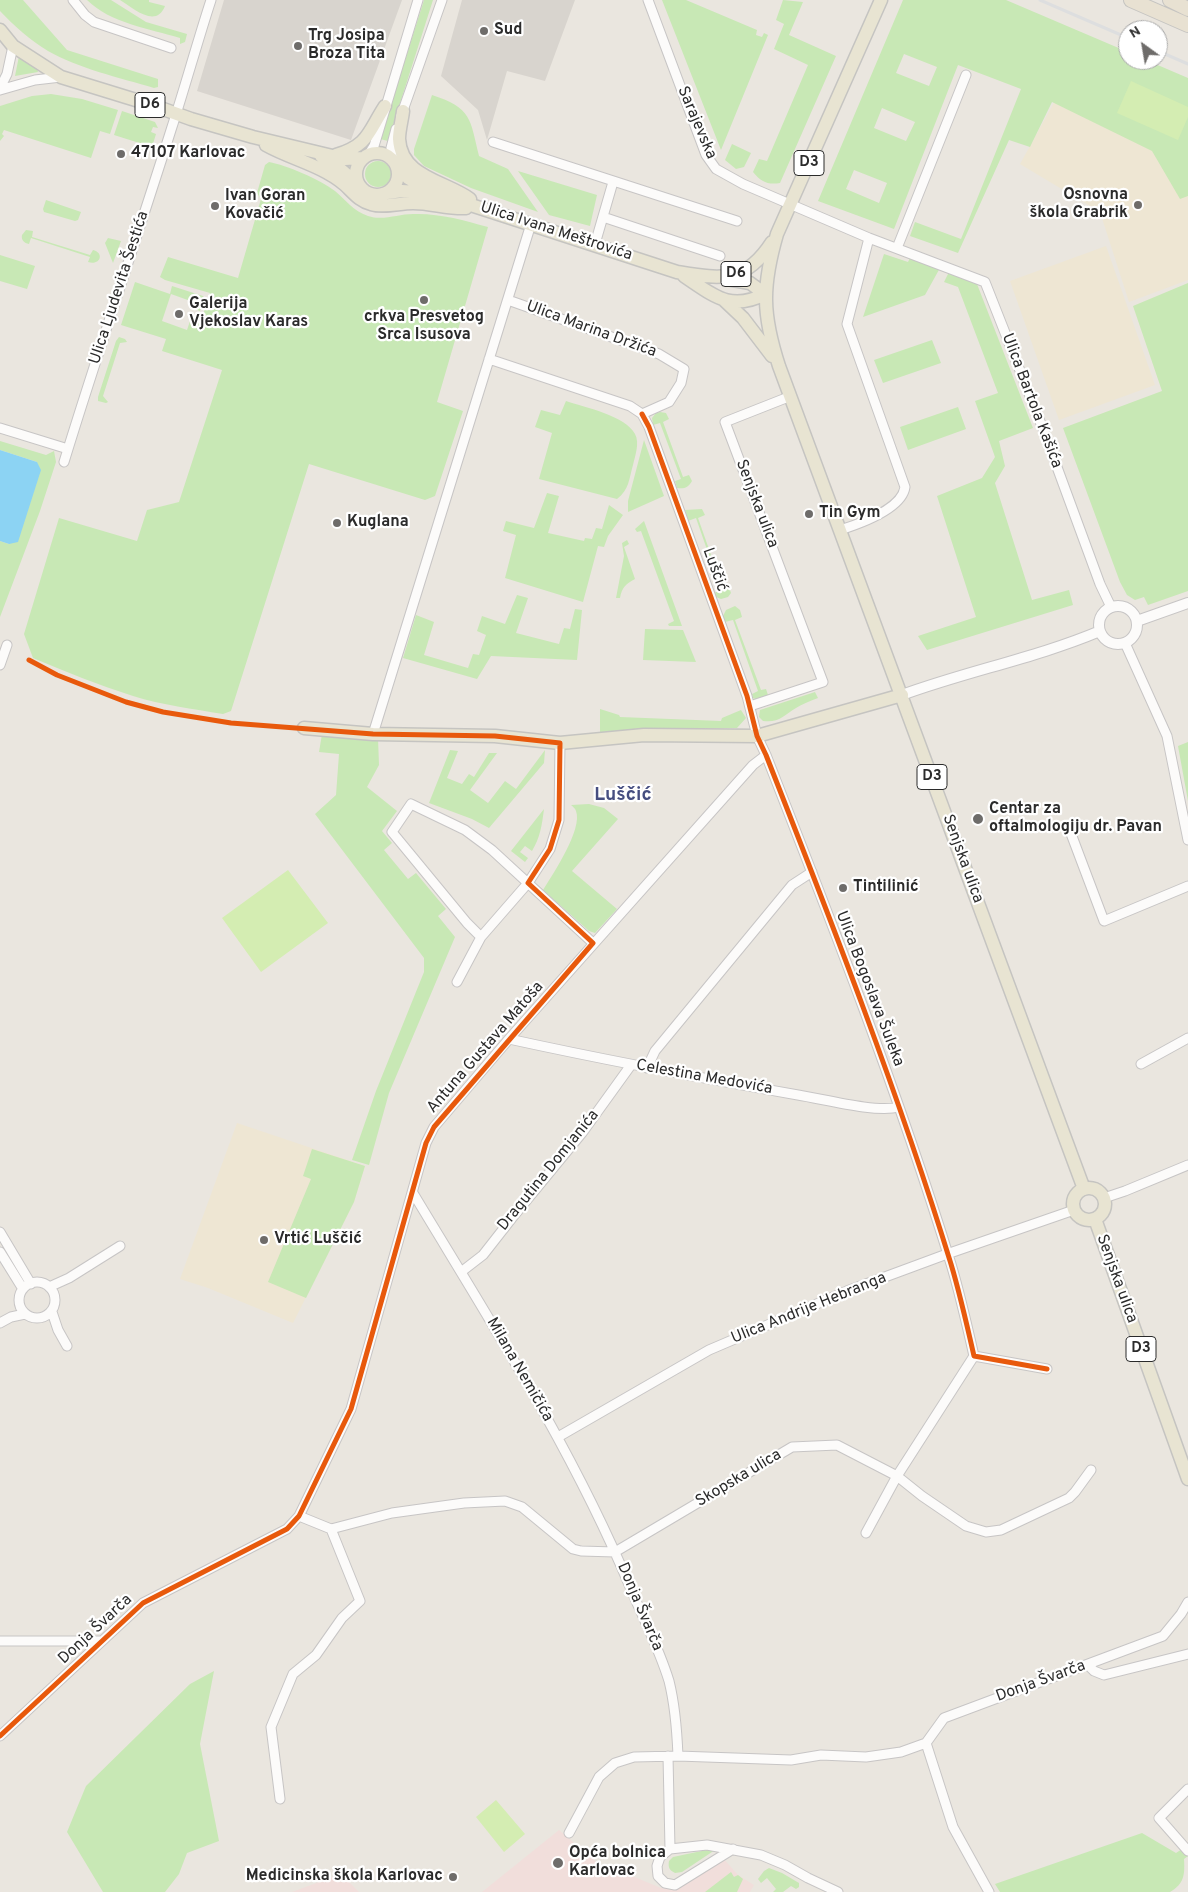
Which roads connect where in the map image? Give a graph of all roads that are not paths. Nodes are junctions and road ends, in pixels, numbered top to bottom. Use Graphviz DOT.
graph roads {
  1 [pos="73,0"];
  2 [pos="211,0"];
  3 [pos="418,0"];
  4 [pos="442,0"];
  5 [pos="648,0"];
  6 [pos="881,0"];
  7 [pos="889,0"];
  8 [pos="1131,0"];
  9 [pos="1170,0"];
  10 [pos="1188,8"];
  11 [pos="873,18"];
  12 [pos="1188,25"];
  13 [pos="0,30"];
  14 [pos="13,46"];
  15 [pos="171,48"];
  16 [pos="966,75"];
  17 [pos="61,77"];
  18 [pos="0,89"];
  19 [pos="385,106"];
  20 [pos="403,111"];
  21 [pos="176,114"];
  22 [pos="253,138"];
  23 [pos="493,142"];
  24 [pos="315,153"];
  25 [pos="334,156"];
  26 [pos="366,156"];
  27 [pos="395,163"];
  28 [pos="613,182"];
  29 [pos="359,186"];
  30 [pos="387,192"];
  31 [pos="434,193"];
  32 [pos="790,205"];
  33 [pos="482,208"];
  34 [pos="603,216"];
  35 [pos="737,221"];
  36 [pos="531,224"];
  37 [pos="777,234"];
  38 [pos="868,238"];
  39 [pos="595,244"];
  40 [pos="897,248"];
  41 [pos="720,256"];
  42 [pos="677,272"];
  43 [pos="720,277"];
  44 [pos="765,294"];
  45 [pos="722,299"];
  46 [pos="508,300"];
  47 [pos="490,359"];
  48 [pos="779,366"];
  49 [pos="791,396"];
  50 [pos="642,414"];
  51 [pos="0,428"];
  52 [pos="68,449"];
  53 [pos="64,462"];
  54 [pos="840,530"];
  55 [pos="1188,603"];
  56 [pos="1111,607"];
  57 [pos="1137,621"];
  58 [pos="1100,631"];
  59 [pos="1125,642"];
  60 [pos="7,645"];
  61 [pos="0,665"];
  62 [pos="902,696"];
  63 [pos="750,706"];
  64 [pos="304,728"];
  65 [pos="373,734"];
  66 [pos="757,736"];
  67 [pos="560,743"];
  68 [pos="766,755"];
  69 [pos="1070,832"];
  70 [pos="1188,840"];
  71 [pos="812,872"];
  72 [pos="528,883"];
  73 [pos="1188,886"];
  74 [pos="480,937"];
  75 [pos="593,944"];
  76 [pos="457,982"];
  77 [pos="1188,1038"];
  78 [pos="509,1039"];
  79 [pos="1141,1064"];
  80 [pos="631,1065"];
  81 [pos="647,1068"];
  82 [pos="899,1107"];
  83 [pos="1188,1165"];
  84 [pos="1084,1189"];
  85 [pos="413,1193"];
  86 [pos="1104,1198"];
  87 [pos="1074,1210"];
  88 [pos="1095,1219"];
  89 [pos="0,1232"];
  90 [pos="120,1246"];
  91 [pos="0,1252"];
  92 [pos="947,1254"];
  93 [pos="461,1272"];
  94 [pos="27,1286"];
  95 [pos="52,1291"];
  96 [pos="22,1310"];
  97 [pos="52,1312"];
  98 [pos="42,1317"];
  99 [pos="0,1323"];
  100 [pos="58,1330"];
  101 [pos="67,1346"];
  102 [pos="974,1356"];
  103 [pos="1047,1369"];
  104 [pos="558,1437"];
  105 [pos="1091,1470"];
  106 [pos="897,1476"];
  107 [pos="1188,1479"];
  108 [pos="300,1516"];
  109 [pos="331,1529"];
  110 [pos="866,1533"];
  111 [pos="615,1552"];
  112 [pos="1188,1602"];
  113 [pos="0,1641"];
  114 [pos="102,1642"];
  115 [pos="1188,1654"];
  116 [pos="1088,1665"];
  117 [pos="0,1736"];
  118 [pos="926,1742"];
  119 [pos="668,1756"];
  120 [pos="678,1756"];
  121 [pos="1188,1789"];
  122 [pos="280,1800"];
  123 [pos="569,1833"];
  124 [pos="670,1849"];
  125 [pos="733,1849"];
  126 [pos="1188,1851"];
  127 [pos="838,1892"];
  128 [pos="989,1892"];
  1 -- 15 [label="street"];
  2 -- 21 [label="street, Ulica Ljudevita Šestića"];
  3 -- 19 [label="street"];
  4 -- 20 [label="street"];
  5 -- 32 [label="street, Sarajevska"];
  6 -- 11 [label="main road, D3"];
  7 -- 11 [label="main road"];
  8 -- 12 [label="highway"];
  9 -- 10 [label="highway"];
  11 -- 32 [label="main road, D3"];
  13 -- 14 [label="main road, Ulica Ivana Meštrovića / D6"];
  14 -- 17 [label="main road, Ulica Ivana Meštrovića / D6"];
  14 -- 18 [label="street"];
  16 -- 40 [label="street"];
  17 -- 18 [label="street"];
  17 -- 21 [label="main road, Ulica Ivana Meštrovića / D6"];
  19 -- 25 [label="main road"];
  19 -- 26 [label="street"];
  20 -- 27 [label="street"];
  20 -- 33 [label="main road"];
  21 -- 22 [label="main road, Ulica Ivana Meštrovića / D6"];
  21 -- 52 [label="street, Ulica Ljudevita Šestića"];
  22 -- 24 [label="main road, Ulica Ivana Meštrovića / D6"];
  22 -- 33 [label="main road"];
  23 -- 28 [label="street"];
  24 -- 25 [label="main road, Ulica Ivana Meštrovića / D6"];
  24 -- 29 [label="main road, Ulica Ivana Meštrovića / D6"];
  25 -- 26 [label="main road, Ulica Ivana Meštrovića / D6"];
  26 -- 27 [label="main road, Ulica Ivana Meštrovića / D6"];
  26 -- 29 [label="main road"];
  27 -- 30 [label="main road"];
  27 -- 31 [label="main road, Ulica Ivana Meštrovića / D6"];
  28 -- 34 [label="street"];
  28 -- 35 [label="street"];
  29 -- 30 [label="main road, Ulica Ivana Meštrovića / D6"];
  30 -- 31 [label="main road, Ulica Ivana Meštrovića / D6"];
  31 -- 33 [label="main road, Ulica Ivana Meštrovića / D6"];
  32 -- 37 [label="main road, D3"];
  32 -- 38 [label="street, Ulica Bartola Kašića"];
  33 -- 36 [label="main road, Ulica Ivana Meštrovića / D6"];
  34 -- 39 [label="street"];
  34 -- 41 [label="street"];
  36 -- 39 [label="main road, Ulica Ivana Meštrovića / D6"];
  36 -- 46 [label="street, Ulica Marina Držića"];
  37 -- 43 [label="main road, D6"];
  37 -- 44 [label="main road, D3"];
  38 -- 40 [label="street, Ulica Bartola Kašića"];
  38 -- 54 [label="street"];
  39 -- 42 [label="main road, Ulica Ivana Meštrovića / D6"];
  40 -- 56 [label="street, Ulica Bartola Kašića"];
  42 -- 43 [label="main road, D6"];
  42 -- 45 [label="main road, D6"];
  43 -- 44 [label="main road"];
  44 -- 45 [label="main road, D6"];
  44 -- 48 [label="main road, D3"];
  45 -- 48 [label="main road"];
  46 -- 47 [label="street, Ulica Marina Držića"];
  46 -- 50 [label="street, Ulica Marina Držića"];
  47 -- 50 [label="street"];
  47 -- 65 [label="street, Ulica Marina Držića"];
  48 -- 49 [label="main road, Senjska ulica / D3"];
  49 -- 54 [label="main road, Senjska ulica / D3"];
  49 -- 63 [label="street, Senjska ulica"];
  50 -- 63 [label="street, Luščić"];
  51 -- 52 [label="street"];
  52 -- 53 [label="street, Ulica Ljudevita Šestića"];
  54 -- 62 [label="main road, Senjska ulica / D3"];
  55 -- 57 [label="street"];
  56 -- 57 [label="street"];
  56 -- 58 [label="street"];
  57 -- 59 [label="street"];
  58 -- 59 [label="street"];
  58 -- 62 [label="street"];
  59 -- 70 [label="street"];
  60 -- 61 [label="street"];
  62 -- 66 [label="main road"];
  62 -- 84 [label="main road, Senjska ulica / D3"];
  63 -- 66 [label="street, Luščić"];
  64 -- 65 [label="main road"];
  65 -- 67 [label="main road"];
  66 -- 67 [label="main road"];
  66 -- 68 [label="street, Ulica Bogoslava Šuleka"];
  67 -- 72 [label="street"];
  68 -- 71 [label="street, Ulica Bogoslava Šuleka"];
  68 -- 75 [label="street, Antuna Gustava Matoša"];
  69 -- 73 [label="street"];
  71 -- 81 [label="street"];
  71 -- 82 [label="street, Ulica Bogoslava Šuleka"];
  72 -- 74 [label="street"];
  72 -- 74 [label="street"];
  72 -- 75 [label="street"];
  74 -- 76 [label="street"];
  75 -- 78 [label="street, Antuna Gustava Matoša"];
  77 -- 79 [label="street"];
  78 -- 80 [label="street, Celestina Medovića"];
  78 -- 85 [label="street, Antuna Gustava Matoša"];
  80 -- 81 [label="street, Celestina Medovića"];
  80 -- 93 [label="street, Dragutina Domjanića"];
  81 -- 82 [label="street, Celestina Medovića"];
  82 -- 92 [label="street, Ulica Bogoslava Šuleka"];
  83 -- 86 [label="street"];
  84 -- 86 [label="main road"];
  84 -- 87 [label="main road"];
  85 -- 93 [label="street, Milana Nemičića"];
  85 -- 108 [label="street, Antuna Gustava Matoša"];
  86 -- 88 [label="main road"];
  87 -- 88 [label="main road"];
  87 -- 92 [label="street, Ulica Andrije Hebranga"];
  88 -- 107 [label="main road, Senjska ulica / D3"];
  89 -- 94 [label="street"];
  90 -- 95 [label="street"];
  91 -- 94 [label="street"];
  92 -- 102 [label="street"];
  92 -- 104 [label="street, Ulica Andrije Hebranga"];
  93 -- 104 [label="street, Milana Nemičića"];
  94 -- 95 [label="street"];
  94 -- 96 [label="street"];
  95 -- 97 [label="street"];
  96 -- 98 [label="street"];
  96 -- 99 [label="street"];
  97 -- 98 [label="street"];
  97 -- 100 [label="street"];
  98 -- 100 [label="street"];
  100 -- 101 [label="street"];
  102 -- 103 [label="street"];
  102 -- 106 [label="street"];
  104 -- 111 [label="street, Milana Nemičića"];
  105 -- 106 [label="street, Skopska ulica"];
  106 -- 110 [label="street"];
  106 -- 111 [label="street, Skopska ulica"];
  108 -- 109 [label="street"];
  108 -- 114 [label="street, Donja Švarča"];
  109 -- 111 [label="street, Donja Švarča"];
  109 -- 122 [label="street"];
  111 -- 120 [label="street, Donja Švarča"];
  112 -- 116 [label="street, Donja Švarča"];
  113 -- 114 [label="street"];
  114 -- 117 [label="street, Donja Švarča"];
  115 -- 116 [label="street"];
  116 -- 118 [label="street, Donja Švarča"];
  118 -- 120 [label="street"];
  118 -- 128 [label="street"];
  119 -- 120 [label="street"];
  119 -- 123 [label="street"];
  119 -- 124 [label="street"];
  121 -- 126 [label="street"];
  124 -- 125 [label="street"];
  124 -- 125 [label="street"];
  125 -- 127 [label="street"];
}
